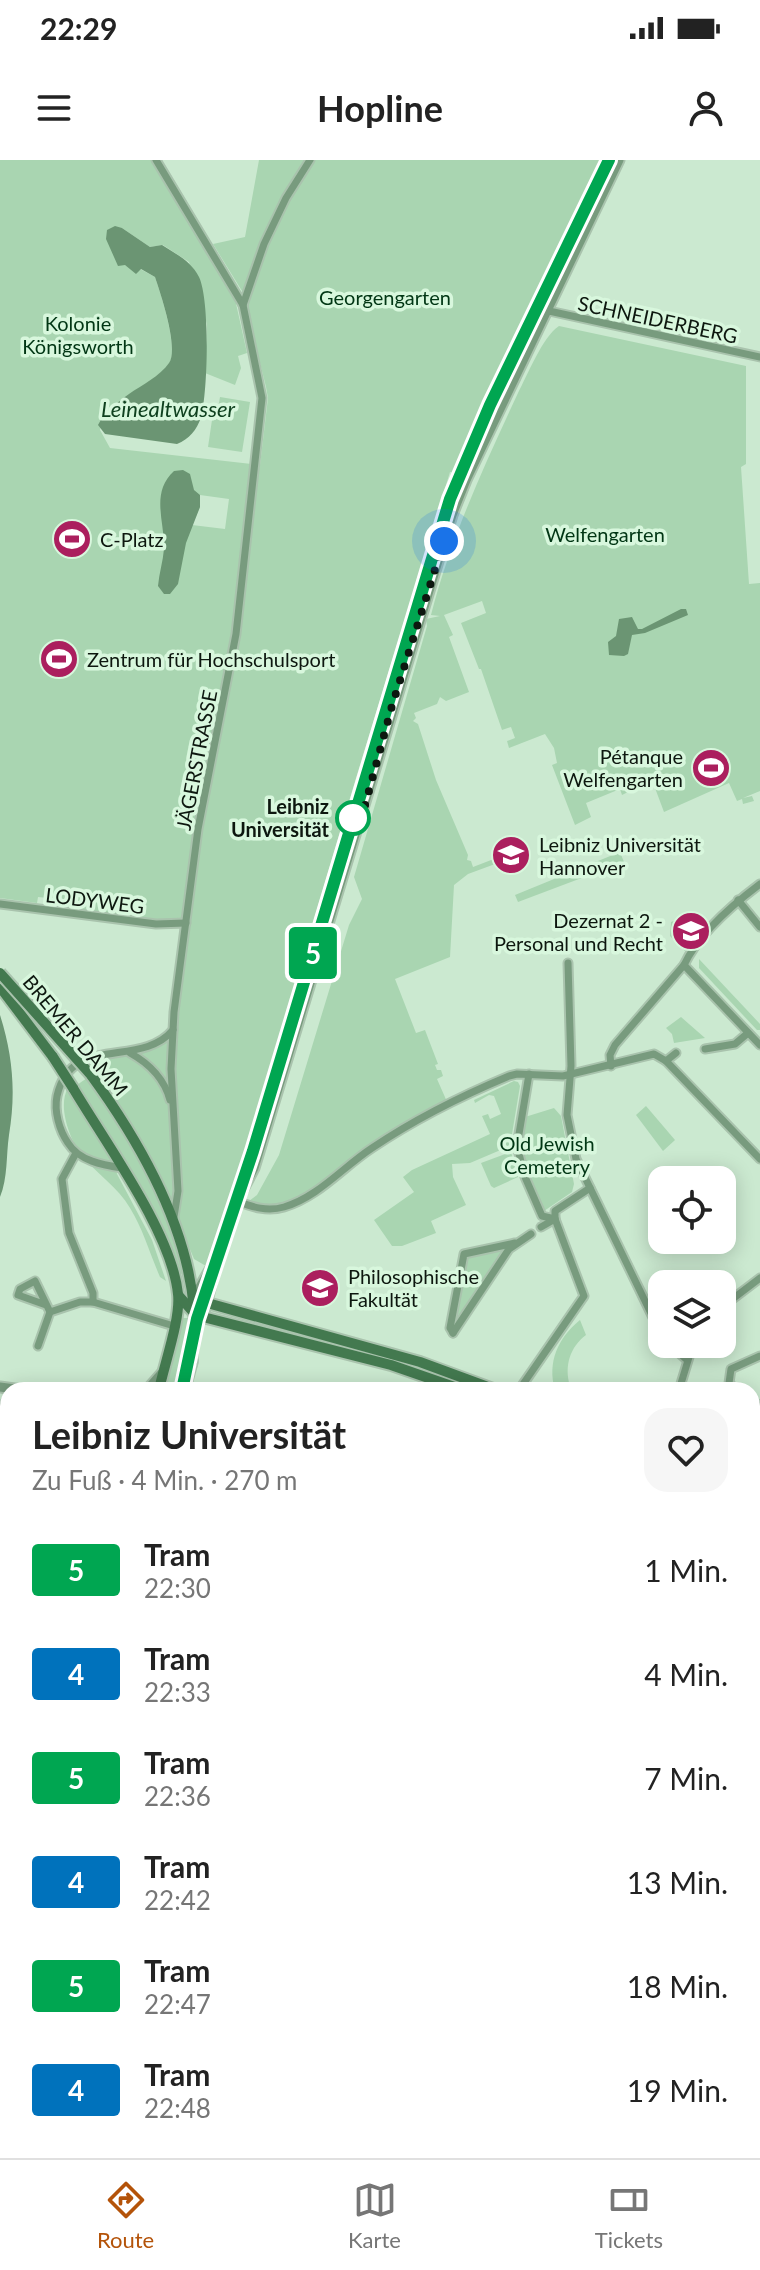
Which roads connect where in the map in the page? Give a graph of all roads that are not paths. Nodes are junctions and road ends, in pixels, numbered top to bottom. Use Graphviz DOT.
graph roads {
  1 [pos="156,160"];
  2 [pos="310,160"];
  3 [pos="619,160"];
  4 [pos="243,305"];
  5 [pos="549,311"];
  6 [pos="760,357"];
  7 [pos="760,884"];
  8 [pos="738,900"];
  9 [pos="0,904"];
  10 [pos="186,923"];
  11 [pos="760,927"];
  12 [pos="568,963"];
  13 [pos="684,965"];
  14 [pos="0,973"];
  15 [pos="0,987"];
  16 [pos="173,1030"];
  17 [pos="748,1033"];
  18 [pos="760,1045"];
  19 [pos="705,1049"];
  20 [pos="129,1052"];
  21 [pos="676,1053"];
  22 [pos="666,1061"];
  23 [pos="611,1066"];
  24 [pos="529,1074"];
  25 [pos="570,1075"];
  26 [pos="173,1109"];
  27 [pos="76,1153"];
  28 [pos="760,1159"];
  29 [pos="122,1168"];
  30 [pos="590,1188"];
  31 [pos="236,1201"];
  32 [pos="555,1219"];
  33 [pos="172,1223"];
  34 [pos="541,1227"];
  35 [pos="531,1234"];
  36 [pos="515,1243"];
  37 [pos="216,1258"];
  38 [pos="760,1278"];
  39 [pos="179,1296"];
  40 [pos="736,1296"];
  41 [pos="93,1302"];
  42 [pos="206,1304"];
  43 [pos="648,1307"];
  44 [pos="194,1308"];
  45 [pos="174,1322"];
  46 [pos="38,1346"];
  47 [pos="760,1356"];
  48 [pos="685,1358"];
  49 [pos="687,1360"];
  50 [pos="162,1373"];
  51 [pos="154,1382"];
  52 [pos="160,1382"];
  53 [pos="186,1382"];
  54 [pos="440,1382"];
  55 [pos="476,1382"];
  56 [pos="525,1382"];
  57 [pos="681,1382"];
  58 [pos="731,1382"];
  1 -- 4 [label="street"];
  2 -- 4 [label="street"];
  3 -- 5 [label="street"];
  4 -- 10 [label="street, JÄGERSTRASSE"];
  5 -- 6 [label="street, SCHNEIDERBERG"];
  5 -- 31 [label="street"];
  7 -- 8 [label="street"];
  8 -- 11 [label="street"];
  8 -- 13 [label="street"];
  9 -- 10 [label="street, LODYWEG"];
  10 -- 16 [label="street, JÄGERSTRASSE"];
  12 -- 25 [label="street"];
  13 -- 17 [label="street"];
  13 -- 23 [label="street"];
  14 -- 33 [label="main road, BREMER DAMM, bridge"];
  15 -- 29 [label="main road, BREMER DAMM, bridge"];
  16 -- 20 [label="street"];
  16 -- 26 [label="street, JÄGERSTRASSE"];
  17 -- 18 [label="street"];
  17 -- 19 [label="street"];
  20 -- 26 [label="street"];
  20 -- 27 [label="street"];
  21 -- 22 [label="street"];
  22 -- 23 [label="street"];
  22 -- 28 [label="street"];
  23 -- 25 [label="street"];
  24 -- 25 [label="street"];
  24 -- 31 [label="street"];
  24 -- 32 [label="street"];
  25 -- 30 [label="street"];
  26 -- 33 [label="street, JÄGERSTRASSE"];
  27 -- 29 [label="street"];
  27 -- 41 [label="street"];
  29 -- 39 [label="main road, BREMER DAMM"];
  30 -- 32 [label="street"];
  30 -- 43 [label="street"];
  31 -- 37 [label="street"];
  32 -- 34 [label="street"];
  32 -- 56 [label="street"];
  33 -- 44 [label="main road, BREMER DAMM"];
  35 -- 36 [label="street"];
  36 -- 36 [label="street"];
  37 -- 42 [label="street"];
  37 -- 44 [label="street"];
  38 -- 40 [label="street"];
  39 -- 44 [label="main road"];
  39 -- 45 [label="main road"];
  41 -- 45 [label="street"];
  41 -- 46 [label="street"];
  42 -- 44 [label="main road"];
  42 -- 55 [label="main road"];
  44 -- 45 [label="main road"];
  44 -- 53 [label="main road"];
  44 -- 54 [label="main road"];
  45 -- 50 [label="main road"];
  47 -- 58 [label="street"];
  48 -- 49 [label="street"];
  49 -- 57 [label="street"];
  50 -- 51 [label="street"];
  50 -- 52 [label="main road"];
}
